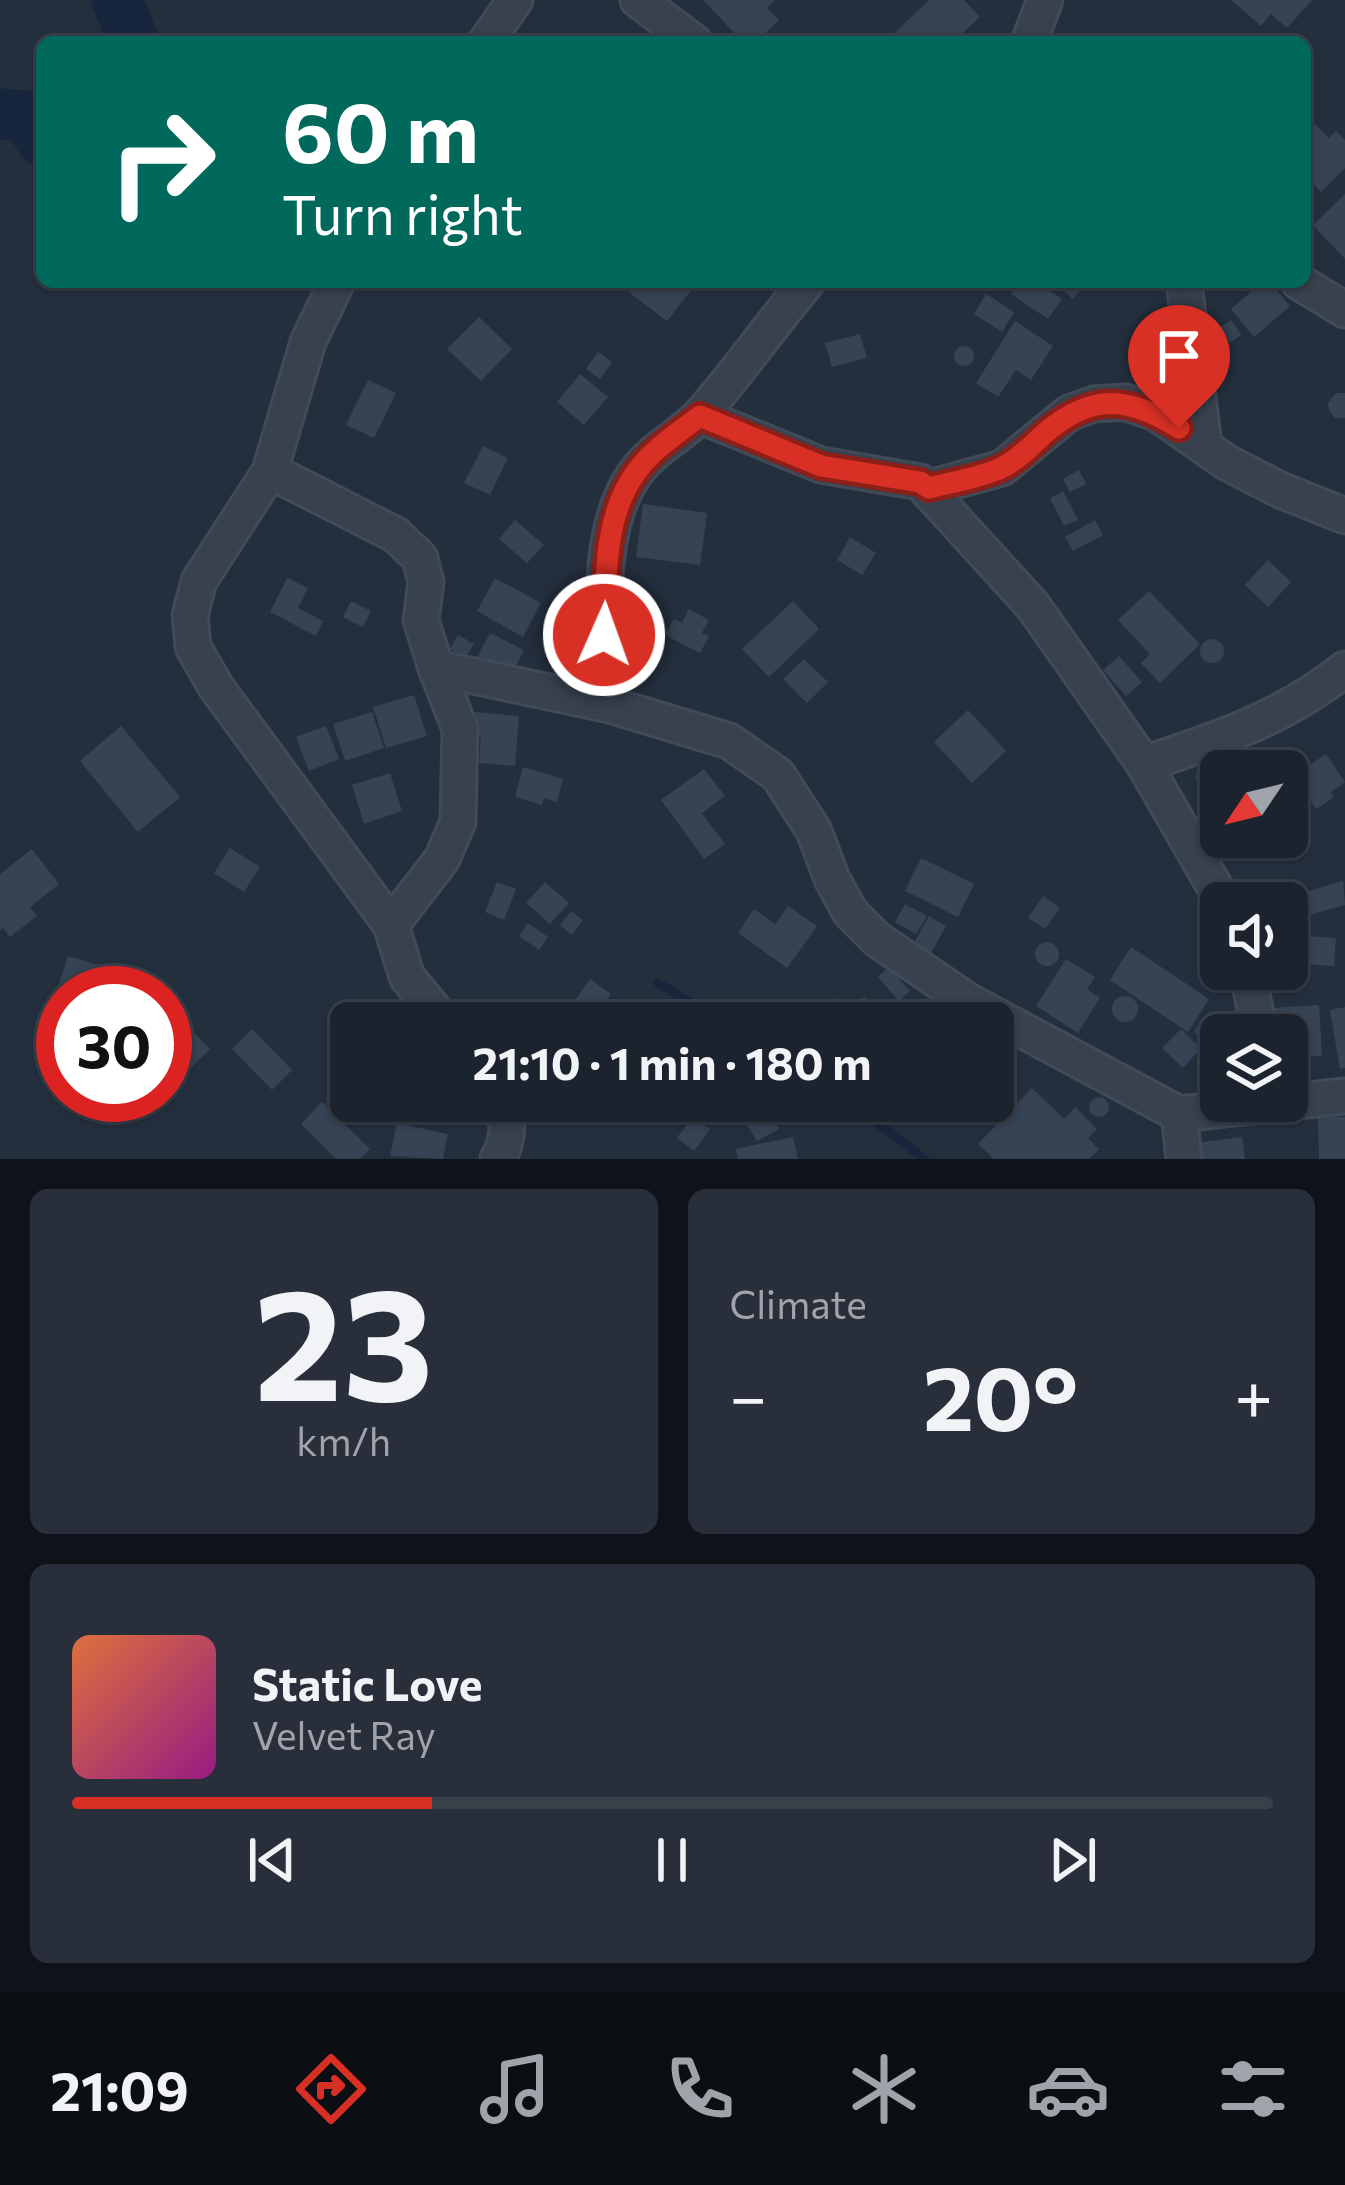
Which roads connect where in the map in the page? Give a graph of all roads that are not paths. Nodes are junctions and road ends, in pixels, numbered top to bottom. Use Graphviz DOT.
graph roads {
  1 [pos="515,0"];
  2 [pos="638,0"];
  3 [pos="1045,0"];
  4 [pos="490,36"];
  5 [pos="686,36"];
  6 [pos="1031,36"];
  7 [pos="334,288"];
  8 [pos="802,288"];
  9 [pos="1185,288"];
  10 [pos="1309,288"];
  11 [pos="1345,310"];
  12 [pos="700,416"];
  13 [pos="1204,446"];
  14 [pos="270,471"];
  15 [pos="929,488"];
  16 [pos="1345,516"];
  17 [pos="436,668"];
  18 [pos="1345,669"];
  19 [pos="610,705"];
  20 [pos="1144,764"];
  21 [pos="1212,882"];
  22 [pos="392,925"];
  23 [pos="427,1002"];
  24 [pos="1345,1096"];
  25 [pos="1308,1100"];
  26 [pos="1200,1111"];
  27 [pos="1180,1114"];
  28 [pos="507,1122"];
  29 [pos="498,1159"];
  30 [pos="1184,1159"];
  1 -- 4 [label="street"];
  2 -- 5 [label="street"];
  3 -- 6 [label="street"];
  7 -- 14 [label="street"];
  8 -- 12 [label="street"];
  9 -- 13 [label="street"];
  10 -- 11 [label="street"];
  12 -- 15 [label="street"];
  12 -- 19 [label="street"];
  13 -- 15 [label="street"];
  13 -- 16 [label="street"];
  14 -- 17 [label="street"];
  14 -- 22 [label="street"];
  15 -- 20 [label="street"];
  17 -- 19 [label="street"];
  17 -- 22 [label="street"];
  18 -- 20 [label="street"];
  19 -- 27 [label="street"];
  20 -- 21 [label="street"];
  22 -- 23 [label="street"];
  24 -- 25 [label="street"];
  26 -- 27 [label="street"];
  27 -- 30 [label="street"];
  28 -- 29 [label="street"];
}
